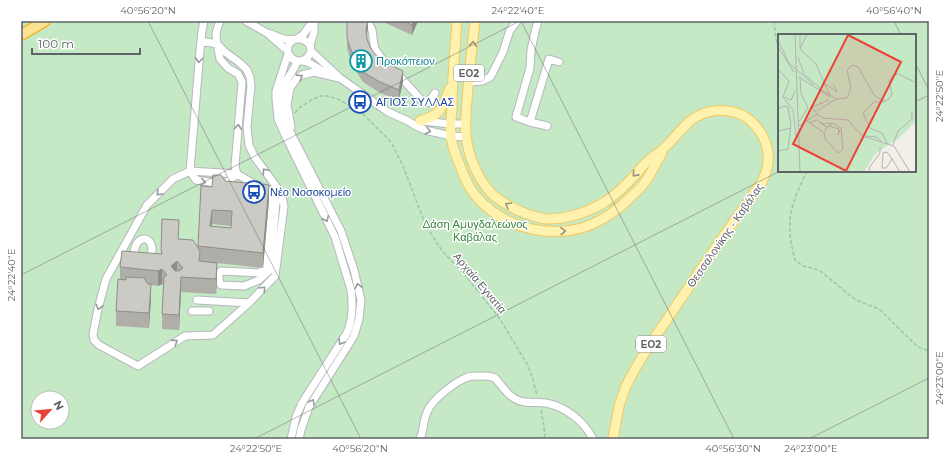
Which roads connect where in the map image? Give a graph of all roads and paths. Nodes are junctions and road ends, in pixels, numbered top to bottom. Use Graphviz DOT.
graph roads {
  1 [pos="45,21"];
  2 [pos="204,21"];
  3 [pos="220,21"];
  4 [pos="246,21"];
  5 [pos="314,21"];
  6 [pos="366,21"];
  7 [pos="457,21"];
  8 [pos="475,21"];
  9 [pos="517,21"];
  10 [pos="538,21"];
  11 [pos="774,21"];
  12 [pos="267,33"];
  13 [pos="21,34"];
  14 [pos="295,39"];
  15 [pos="201,41"];
  16 [pos="217,44"];
  17 [pos="778,47"];
  18 [pos="310,48"];
  19 [pos="288,52"];
  20 [pos="300,61"];
  21 [pos="560,62"];
  22 [pos="330,75"];
  23 [pos="340,78"];
  24 [pos="453,80"];
  25 [pos="468,82"];
  26 [pos="435,93"];
  27 [pos="294,114"];
  28 [pos="408,121"];
  29 [pos="420,121"];
  30 [pos="530,122"];
  31 [pos="451,124"];
  32 [pos="466,124"];
  33 [pos="547,126"];
  34 [pos="451,136"];
  35 [pos="466,137"];
  36 [pos="294,139"];
  37 [pos="664,148"];
  38 [pos="190,171"];
  39 [pos="807,172"];
  40 [pos="237,174"];
  41 [pos="251,187"];
  42 [pos="120,253"];
  43 [pos="133,255"];
  44 [pos="249,303"];
  45 [pos="192,311"];
  46 [pos="929,351"];
  47 [pos="539,402"];
  48 [pos="291,439"];
  49 [pos="299,439"];
  50 [pos="420,439"];
  51 [pos="545,439"];
  52 [pos="593,439"];
  53 [pos="613,439"];
  1 -- 13 [label="highway"];
  2 -- 15 [label="street"];
  3 -- 16 [label="street"];
  4 -- 12 [label="street"];
  5 -- 14 [label="street"];
  5 -- 18 [label="street"];
  6 -- 26 [label="street"];
  7 -- 24 [label="main road, Θεσσαλονίκης - Καβάλας / ΕΟ2"];
  25 -- 8 [label="main road, Θεσσαλονίκης - Καβάλας / ΕΟ2, one-way"];
  9 -- 25 [label="street"];
  10 -- 30 [label="street"];
  11 -- 17 [label="path"];
  12 -- 14 [label="street"];
  12 -- 19 [label="street"];
  14 -- 18 [label="street"];
  14 -- 19 [label="street"];
  15 -- 16 [label="street"];
  15 -- 38 [label="street, one-way"];
  40 -- 16 [label="street, one-way"];
  44 -- 16 [label="street, one-way"];
  18 -- 20 [label="street"];
  18 -- 23 [label="street"];
  19 -- 20 [label="street"];
  19 -- 48 [label="street, one-way"];
  20 -- 22 [label="street"];
  20 -- 36 [label="street"];
  21 -- 30 [label="street"];
  22 -- 23 [label="street"];
  36 -- 22 [label="street, one-way"];
  23 -- 28 [label="street"];
  24 -- 29 [label="main road"];
  24 -- 31 [label="main road, Θεσσαλονίκης - Καβάλας / ΕΟ2"];
  25 -- 32 [label="main road, Θεσσαλονίκης - Καβάλας / ΕΟ2"];
  27 -- 47 [label="path, Αρχαία Εγνατία"];
  28 -- 29 [label="street"];
  28 -- 34 [label="street, one-way"];
  29 -- 31 [label="street"];
  30 -- 33 [label="street"];
  31 -- 32 [label="street"];
  31 -- 34 [label="main road, Θεσσαλονίκης - Καβάλας / ΕΟ2"];
  32 -- 35 [label="main road, Θεσσαλονίκης - Καβάλας / ΕΟ2"];
  34 -- 35 [label="street"];
  34 -- 37 [label="main road, Θεσσαλονίκης - Καβάλας / ΕΟ2, one-way"];
  37 -- 35 [label="main road, Θεσσαλονίκης - Καβάλας / ΕΟ2, one-way"];
  49 -- 36 [label="street, one-way"];
  37 -- 53 [label="main road, Θεσσαλονίκης - Καβάλας / ΕΟ2"];
  38 -- 40 [label="street"];
  38 -- 40 [label="street, one-way"];
  38 -- 42 [label="street, one-way"];
  39 -- 46 [label="path"];
  40 -- 41 [label="street"];
  41 -- 41 [label="street"];
  42 -- 43 [label="street"];
  42 -- 44 [label="street, one-way"];
  44 -- 45 [label="street"];
  47 -- 50 [label="street"];
  47 -- 51 [label="path, Αρχαία Εγνατία"];
  47 -- 52 [label="street"];
}
